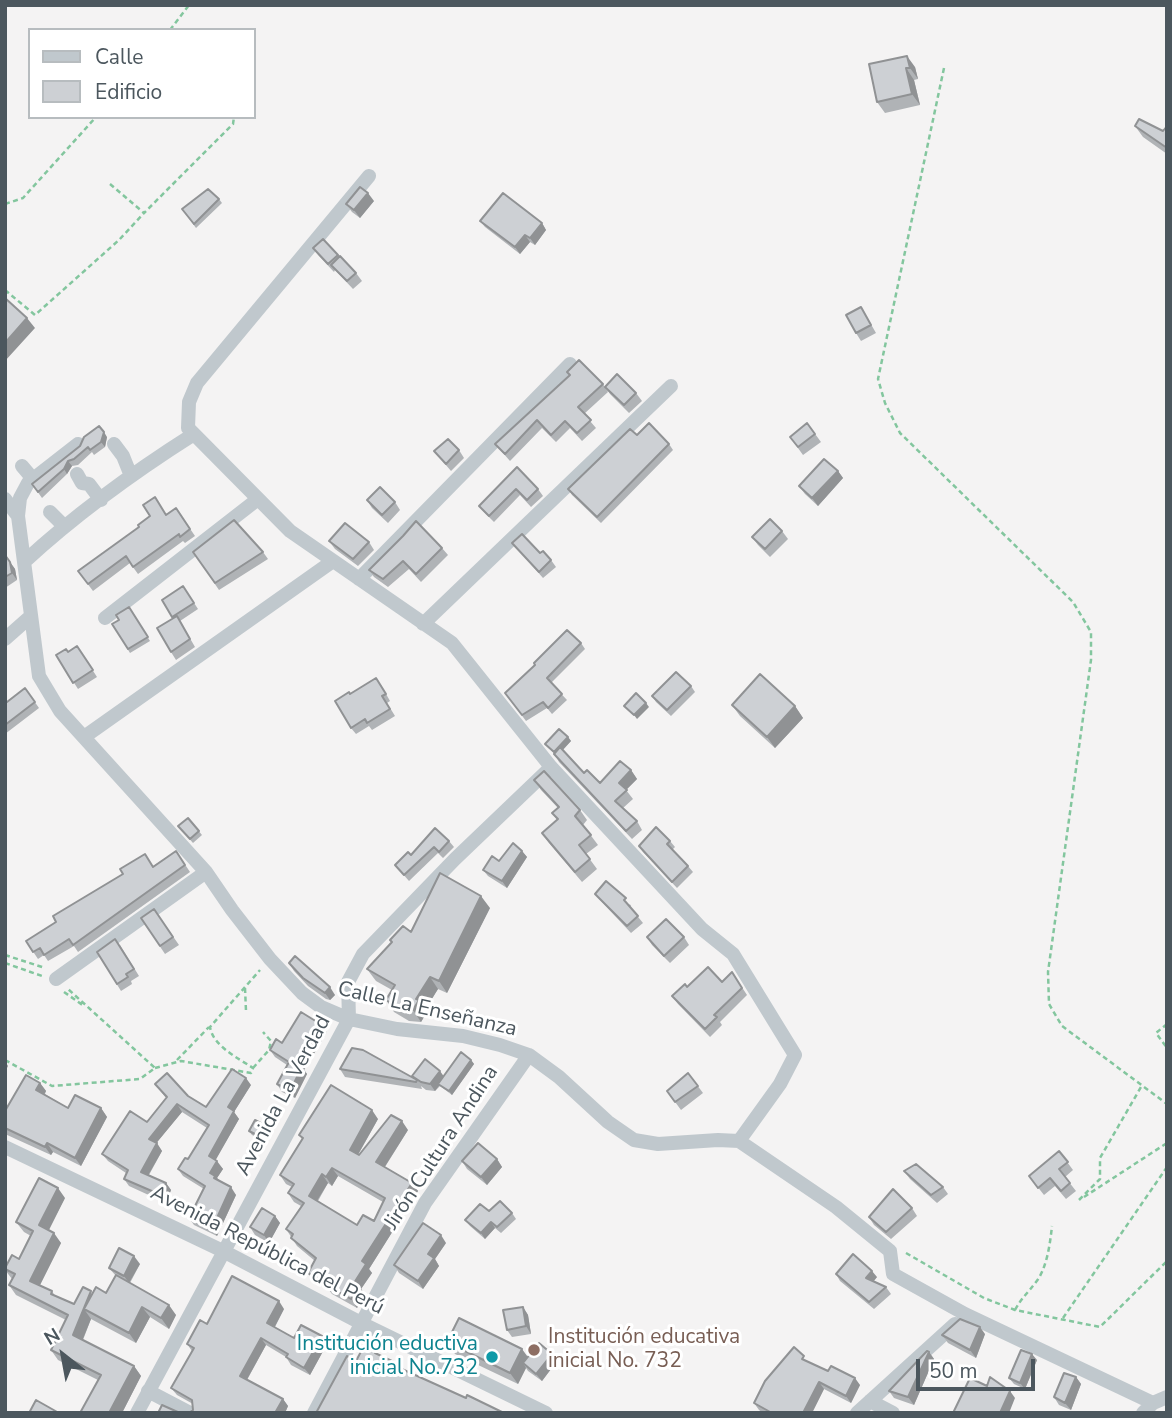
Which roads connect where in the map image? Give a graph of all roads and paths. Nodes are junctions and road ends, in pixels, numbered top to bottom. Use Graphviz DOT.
graph roads {
  1 [pos="189,5"];
  2 [pos="172,28"];
  3 [pos="944,68"];
  4 [pos="94,119"];
  5 [pos="234,119"];
  6 [pos="369,176"];
  7 [pos="110,184"];
  8 [pos="5,204"];
  9 [pos="144,213"];
  10 [pos="5,290"];
  11 [pos="570,363"];
  12 [pos="671,386"];
  13 [pos="194,434"];
  14 [pos="78,444"];
  15 [pos="114,444"];
  16 [pos="22,466"];
  17 [pos="77,474"];
  18 [pos="131,476"];
  19 [pos="33,480"];
  20 [pos="258,499"];
  21 [pos="101,500"];
  22 [pos="11,511"];
  23 [pos="50,512"];
  24 [pos="64,526"];
  25 [pos="332,561"];
  26 [pos="24,562"];
  27 [pos="359,579"];
  28 [pos="31,616"];
  29 [pos="105,618"];
  30 [pos="423,624"];
  31 [pos="5,639"];
  32 [pos="84,737"];
  33 [pos="551,767"];
  34 [pos="206,872"];
  35 [pos="5,955"];
  36 [pos="270,959"];
  37 [pos="56,979"];
  38 [pos="245,988"];
  39 [pos="246,1012"];
  40 [pos="349,1019"];
  41 [pos="1167,1024"];
  42 [pos="210,1027"];
  43 [pos="263,1032"];
  44 [pos="1167,1048"];
  45 [pos="528,1055"];
  46 [pos="5,1060"];
  47 [pos="175,1062"];
  48 [pos="155,1068"];
  49 [pos="253,1068"];
  50 [pos="1141,1087"];
  51 [pos="1167,1104"];
  52 [pos="739,1142"];
  53 [pos="1167,1143"];
  54 [pos="5,1147"];
  55 [pos="1167,1167"];
  56 [pos="1052,1226"];
  57 [pos="223,1251"];
  58 [pos="890,1251"];
  59 [pos="1167,1261"];
  60 [pos="1015,1310"];
  61 [pos="965,1314"];
  62 [pos="1063,1318"];
  63 [pos="361,1322"];
  64 [pos="148,1391"];
  65 [pos="1167,1397"];
  66 [pos="870,1401"];
  67 [pos="1148,1408"];
  68 [pos="138,1412"];
  69 [pos="190,1413"];
  70 [pos="314,1413"];
  71 [pos="546,1413"];
  72 [pos="857,1413"];
  73 [pos="893,1413"];
  1 -- 2 [label="path"];
  3 -- 50 [label="path"];
  4 -- 8 [label="path"];
  5 -- 9 [label="path"];
  6 -- 13 [label="street"];
  7 -- 9 [label="path"];
  9 -- 10 [label="path"];
  11 -- 27 [label="street"];
  12 -- 30 [label="street"];
  13 -- 18 [label="street"];
  13 -- 20 [label="street"];
  14 -- 19 [label="street"];
  15 -- 18 [label="street"];
  16 -- 19 [label="street"];
  17 -- 21 [label="street"];
  18 -- 21 [label="street"];
  19 -- 22 [label="street"];
  20 -- 25 [label="street"];
  20 -- 29 [label="street"];
  21 -- 24 [label="street"];
  22 -- 26 [label="street, Calle La Enseñanza"];
  23 -- 24 [label="street"];
  24 -- 26 [label="street"];
  25 -- 27 [label="street"];
  25 -- 32 [label="street"];
  26 -- 28 [label="street, Calle La Enseñanza"];
  27 -- 30 [label="street"];
  28 -- 31 [label="street"];
  28 -- 32 [label="street, Calle La Enseñanza"];
  30 -- 33 [label="street"];
  32 -- 34 [label="street, Calle La Enseñanza"];
  33 -- 40 [label="street, Avenida La Verdad"];
  33 -- 52 [label="street"];
  34 -- 36 [label="street, Calle La Enseñanza"];
  34 -- 37 [label="street"];
  35 -- 37 [label="path"];
  36 -- 38 [label="path"];
  36 -- 40 [label="street, Calle La Enseñanza"];
  37 -- 48 [label="path"];
  38 -- 39 [label="path"];
  38 -- 42 [label="path"];
  40 -- 45 [label="street, Calle La Enseñanza"];
  40 -- 57 [label="street, Avenida La Verdad"];
  41 -- 44 [label="path"];
  42 -- 47 [label="path"];
  42 -- 49 [label="path"];
  43 -- 49 [label="path"];
  45 -- 52 [label="street, Calle La Enseñanza"];
  45 -- 63 [label="street, Jirón Cultura Andina"];
  46 -- 48 [label="path"];
  47 -- 48 [label="path"];
  47 -- 49 [label="path"];
  50 -- 51 [label="path"];
  50 -- 53 [label="path"];
  52 -- 58 [label="street"];
  54 -- 57 [label="street, Avenida República del Perú"];
  55 -- 62 [label="path"];
  56 -- 60 [label="path"];
  57 -- 63 [label="street, Avenida República del Perú"];
  57 -- 64 [label="street, Avenida La Verdad"];
  58 -- 60 [label="path"];
  58 -- 61 [label="street"];
  59 -- 62 [label="path"];
  60 -- 62 [label="path"];
  61 -- 66 [label="street"];
  61 -- 67 [label="street"];
  63 -- 70 [label="street, Jirón Cultura Andina"];
  63 -- 71 [label="street, Avenida República del Perú"];
  64 -- 68 [label="street, Avenida La Verdad"];
  64 -- 69 [label="street"];
  65 -- 67 [label="street"];
  66 -- 72 [label="street"];
  66 -- 73 [label="street"];
}
